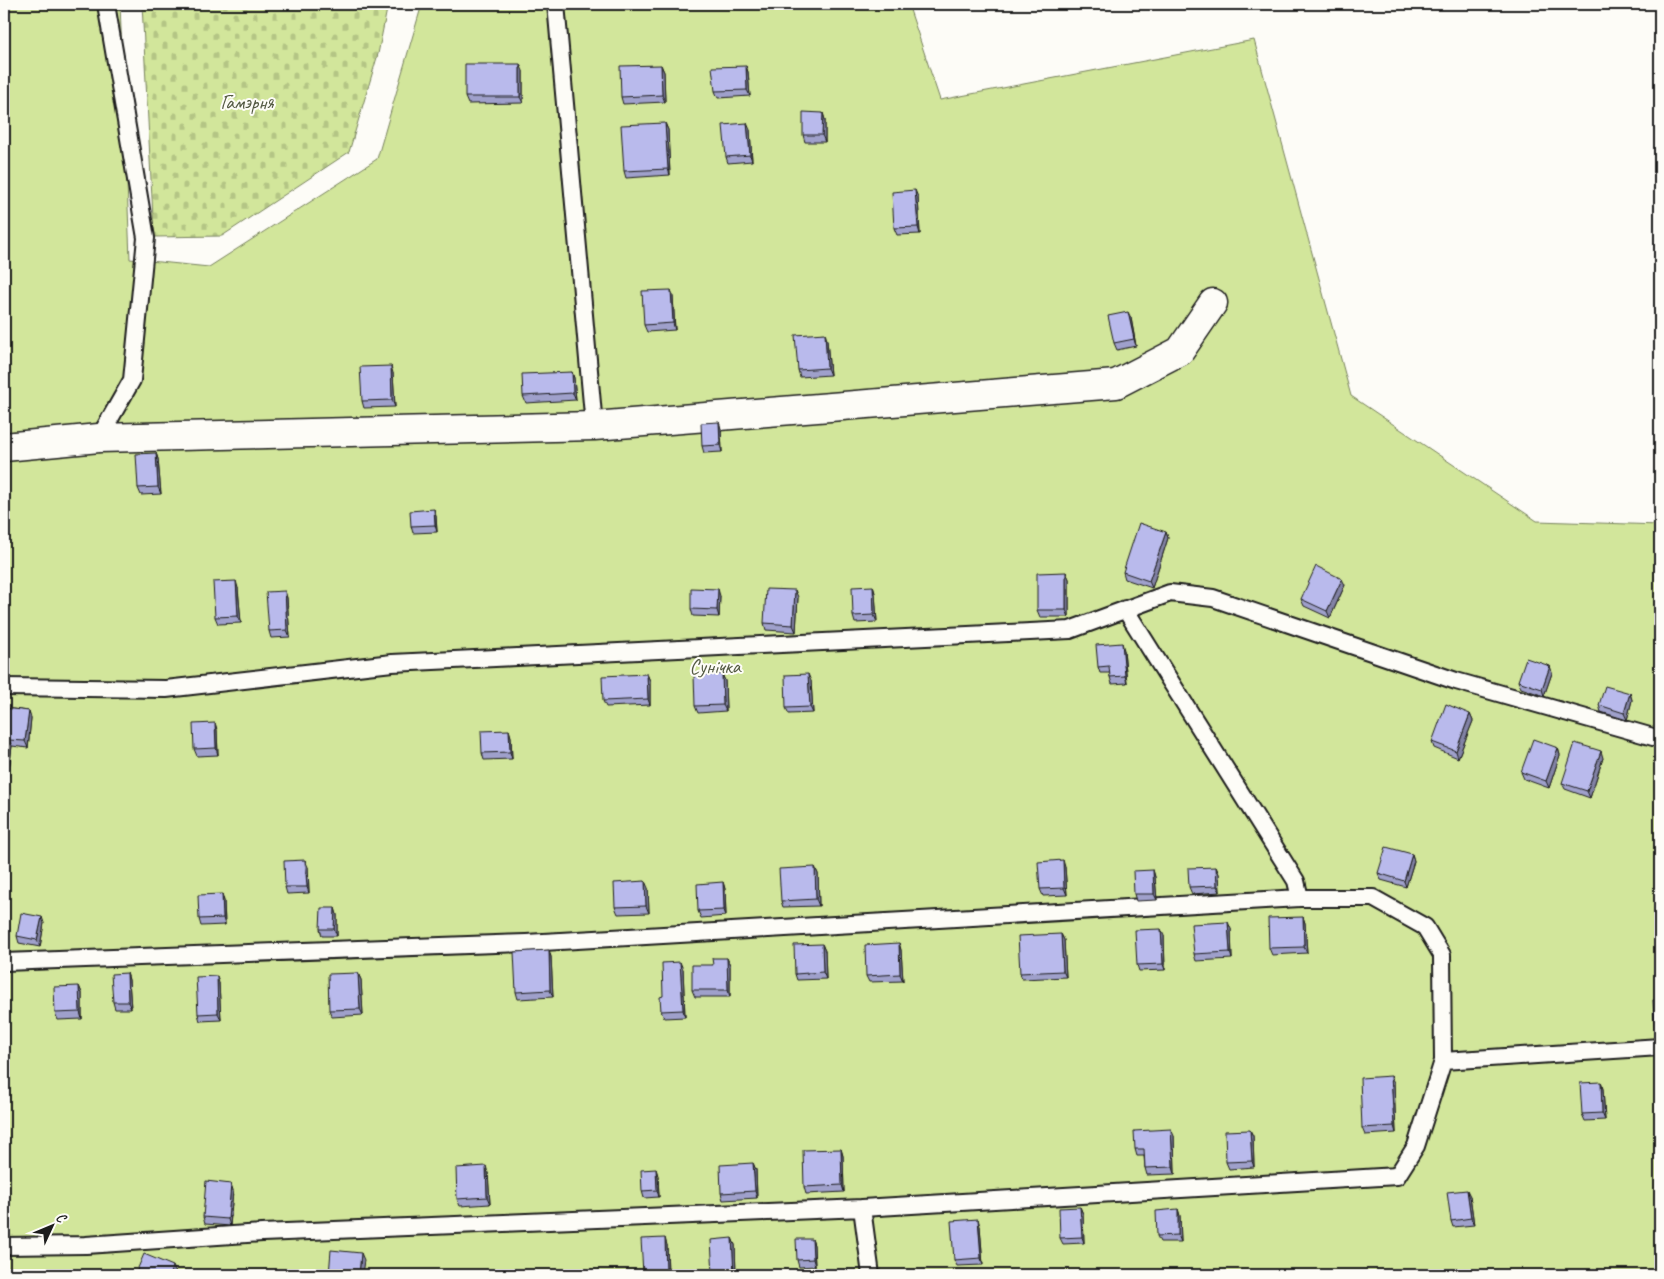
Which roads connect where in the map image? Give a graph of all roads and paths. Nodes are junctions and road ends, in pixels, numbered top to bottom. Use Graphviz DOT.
graph roads {
  1 [pos="106,4"];
  2 [pos="556,4"];
  3 [pos="1213,303"];
  4 [pos="594,426"];
  5 [pos="99,438"];
  6 [pos="4,447"];
  7 [pos="1125,609"];
  8 [pos="4,687"];
  9 [pos="1660,739"];
  10 [pos="1300,898"];
  11 [pos="4,962"];
  12 [pos="1660,1048"];
  13 [pos="1444,1061"];
  14 [pos="862,1208"];
  15 [pos="4,1246"];
  16 [pos="871,1275"];
  1 -- 5 [label="lane"];
  2 -- 4 [label="lane"];
  3 -- 4 [label="street"];
  4 -- 5 [label="street"];
  5 -- 6 [label="street"];
  7 -- 8 [label="lane"];
  7 -- 9 [label="lane"];
  7 -- 10 [label="lane"];
  10 -- 11 [label="lane"];
  10 -- 13 [label="lane"];
  12 -- 13 [label="lane"];
  13 -- 14 [label="lane"];
  14 -- 15 [label="lane"];
  14 -- 16 [label="lane"];
}
